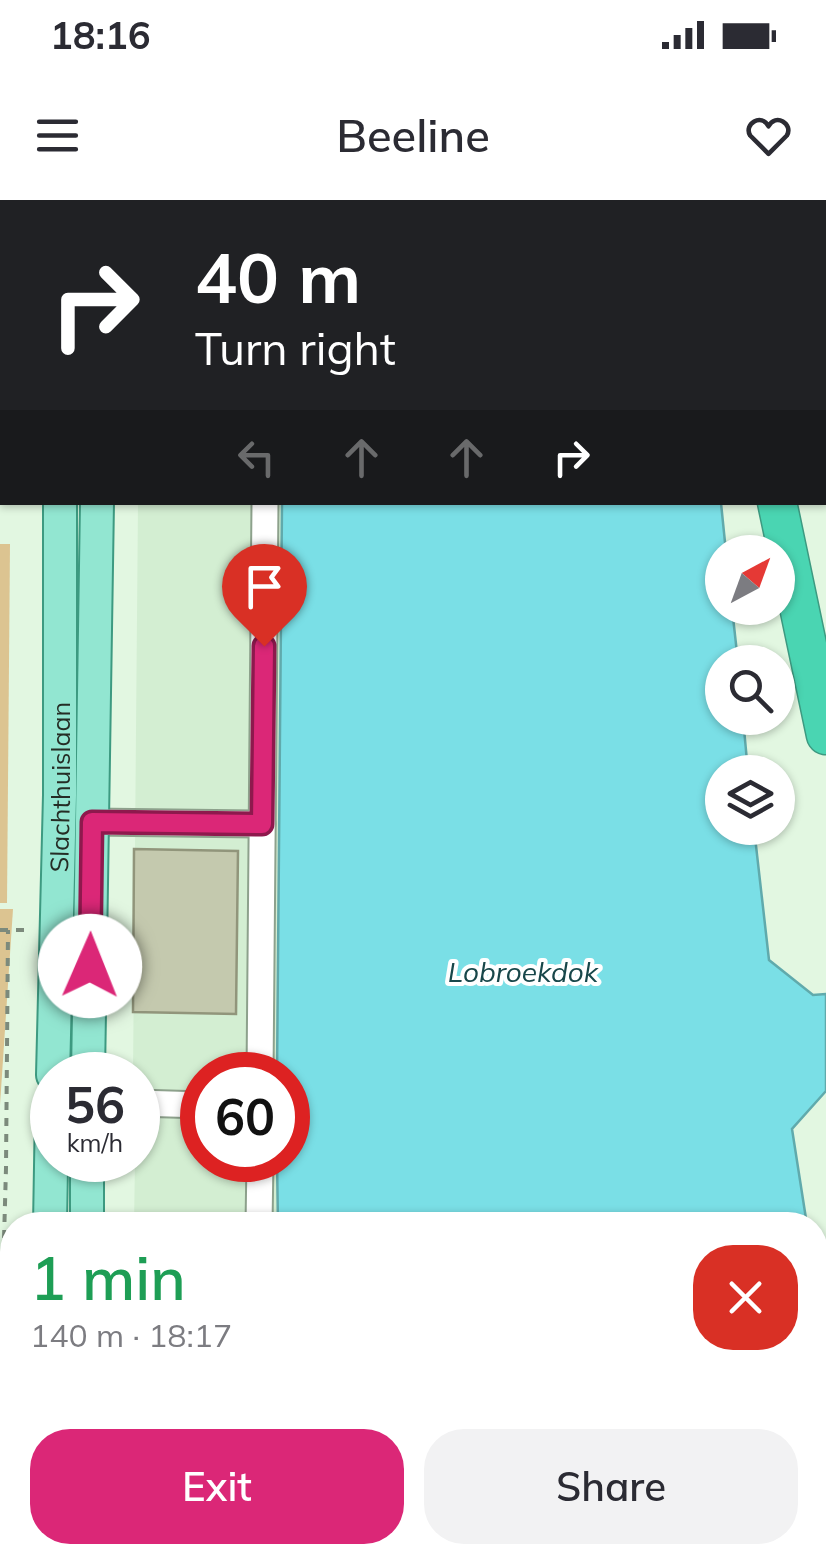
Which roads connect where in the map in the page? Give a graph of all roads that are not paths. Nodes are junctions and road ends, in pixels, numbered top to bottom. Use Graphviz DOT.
graph roads {
  1 [pos="60,505"];
  2 [pos="97,505"];
  3 [pos="265,505"];
  4 [pos="778,505"];
  5 [pos="826,736"];
  6 [pos="92,822"];
  7 [pos="262,824"];
  8 [pos="54,1052"];
  9 [pos="88,1052"];
  10 [pos="260,1052"];
  11 [pos="51,1182"];
  12 [pos="87,1182"];
  13 [pos="260,1182"];
  14 [pos="50,1212"];
  15 [pos="86,1212"];
  16 [pos="259,1212"];
  1 -- 8 [label="main road, Slachthuislaan"];
  2 -- 6 [label="main road, Slachthuislaan"];
  3 -- 7 [label="lane"];
  4 -- 5 [label="highway"];
  6 -- 7 [label="lane"];
  6 -- 9 [label="main road, Slachthuislaan"];
  7 -- 10 [label="lane"];
  11 -- 14 [label="main road"];
  12 -- 15 [label="main road"];
  13 -- 16 [label="lane"];
}
